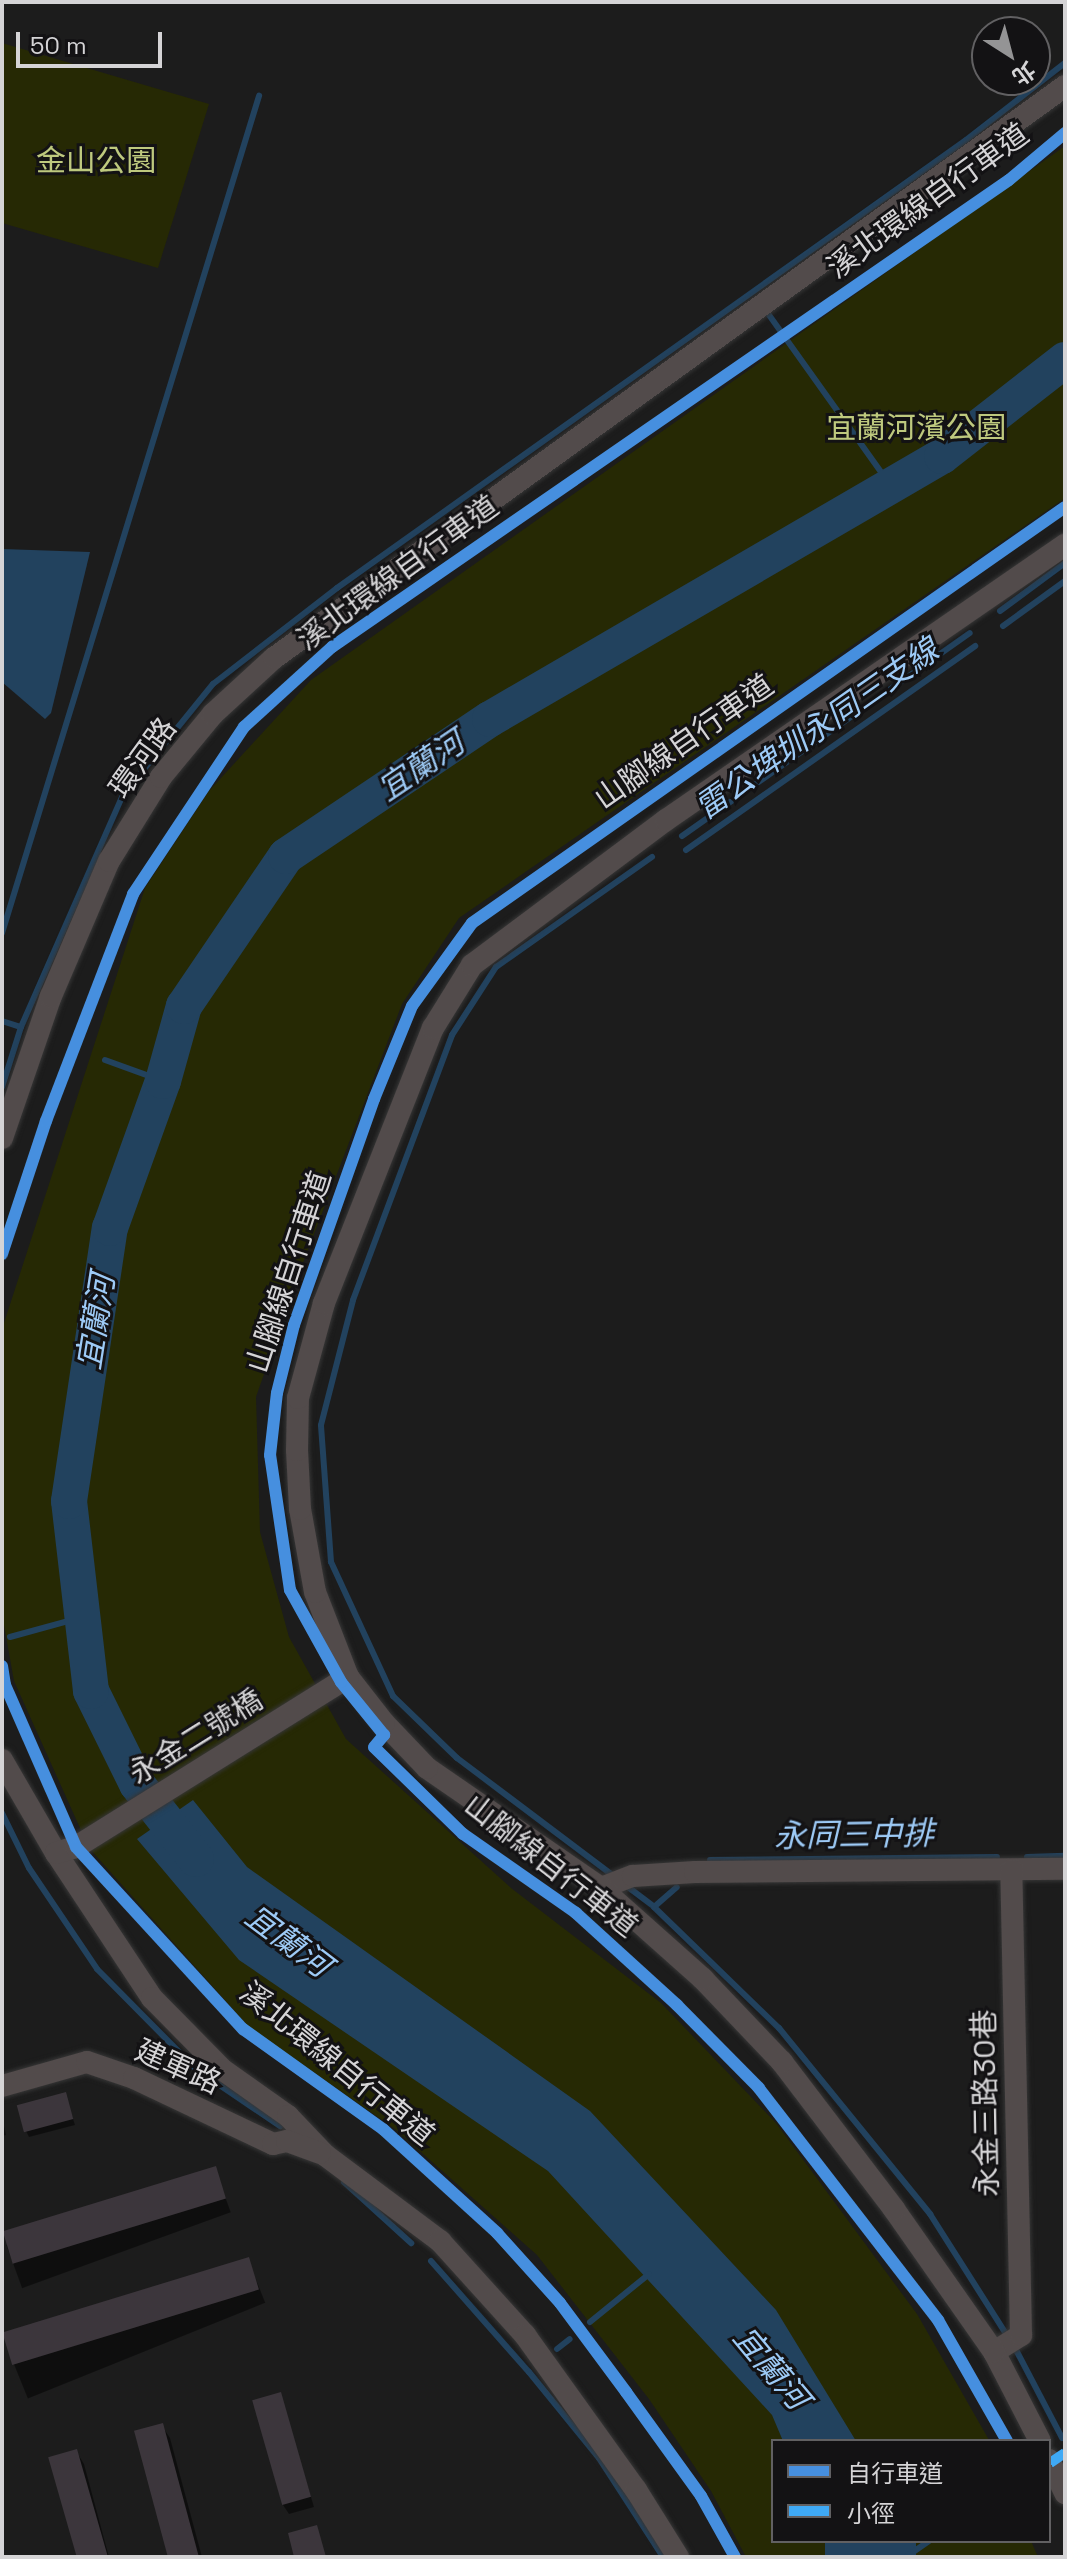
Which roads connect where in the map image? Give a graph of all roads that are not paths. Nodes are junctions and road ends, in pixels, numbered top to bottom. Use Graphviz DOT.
graph roads {
  1 [pos="1065,86"];
  2 [pos="1065,545"];
  3 [pos="2,1138"];
  4 [pos="348,1677"];
  5 [pos="2,1760"];
  6 [pos="66,1850"];
  7 [pos="1065,1869"];
  8 [pos="1011,1870"];
  9 [pos="601,1888"];
  10 [pos="2,2086"];
  11 [pos="325,2155"];
  12 [pos="994,2352"];
  13 [pos="1039,2439"];
  14 [pos="1051,2464"];
  15 [pos="1065,2493"];
  16 [pos="678,2557"];
  1 -- 3 [label="street, 環河路"];
  2 -- 4 [label="street"];
  4 -- 6 [label="street, 永金二號橋"];
  4 -- 9 [label="street"];
  5 -- 6 [label="street"];
  6 -- 11 [label="street"];
  7 -- 8 [label="street"];
  8 -- 9 [label="street"];
  8 -- 12 [label="street, 永金三路30巷"];
  9 -- 12 [label="street"];
  10 -- 11 [label="street, 建軍路"];
  11 -- 16 [label="street"];
  12 -- 13 [label="street"];
  14 -- 15 [label="street"];
}
